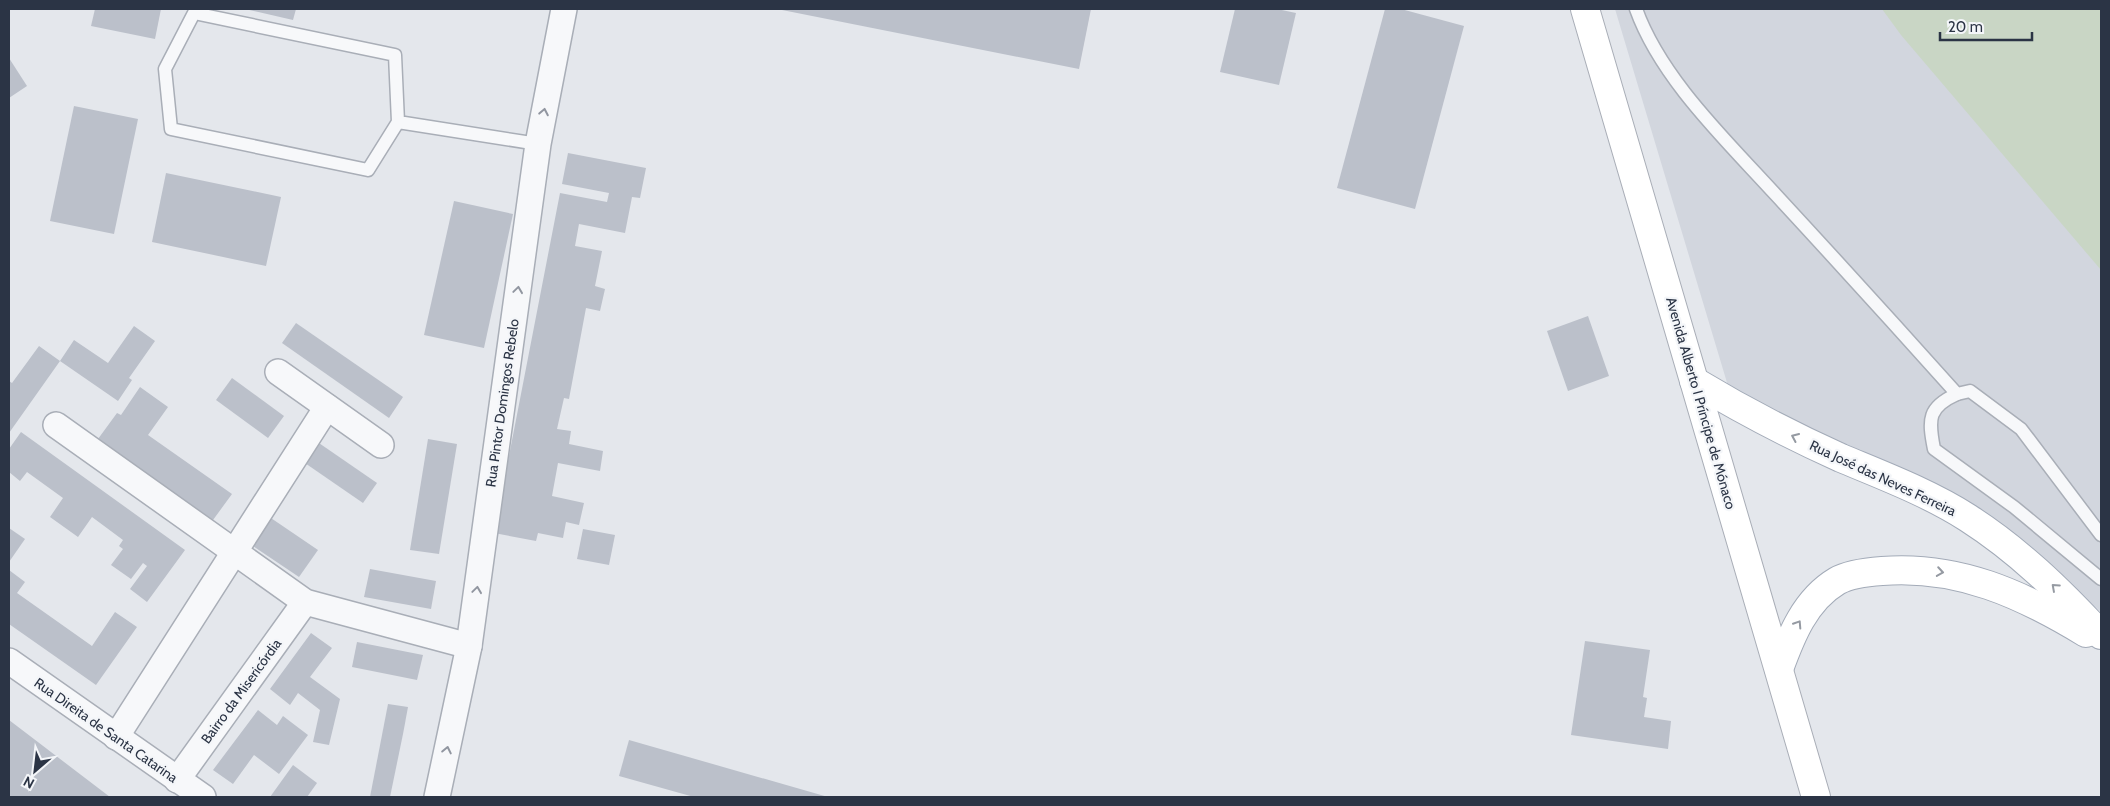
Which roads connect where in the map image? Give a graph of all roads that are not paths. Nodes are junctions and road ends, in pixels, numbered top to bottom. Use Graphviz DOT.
graph roads {
  1 [pos="564,9"];
  2 [pos="1585,9"];
  3 [pos="1636,9"];
  4 [pos="398,122"];
  5 [pos="538,144"];
  6 [pos="278,372"];
  7 [pos="1694,381"];
  8 [pos="1957,394"];
  9 [pos="328,407"];
  10 [pos="56,425"];
  11 [pos="381,445"];
  12 [pos="2101,535"];
  13 [pos="234,552"];
  14 [pos="2101,579"];
  15 [pos="305,602"];
  16 [pos="2101,635"];
  17 [pos="2101,642"];
  18 [pos="469,646"];
  19 [pos="9,661"];
  20 [pos="1779,669"];
  21 [pos="116,737"];
  22 [pos="177,780"];
  23 [pos="203,797"];
  24 [pos="438,797"];
  25 [pos="1816,797"];
  5 -- 1 [label="street, Rua Pintor Domingos Rebelo, one-way"];
  2 -- 7 [label="main road, Avenida Alberto I Príncipe de Mónaco"];
  3 -- 8 [label="lane"];
  4 -- 4 [label="lane"];
  4 -- 5 [label="lane"];
  18 -- 5 [label="street, Rua Pintor Domingos Rebelo, one-way"];
  6 -- 9 [label="street"];
  16 -- 7 [label="main road, Rua José das Neves Ferreira, one-way"];
  7 -- 20 [label="main road, Avenida Alberto I Príncipe de Mónaco"];
  8 -- 12 [label="lane"];
  8 -- 14 [label="lane"];
  9 -- 11 [label="street"];
  9 -- 13 [label="street"];
  10 -- 13 [label="street"];
  13 -- 15 [label="street"];
  13 -- 21 [label="street"];
  15 -- 18 [label="street"];
  15 -- 22 [label="street, Bairro da Misericórdia"];
  20 -- 17 [label="main road, one-way"];
  24 -- 18 [label="street, Rua Pintor Domingos Rebelo, one-way"];
  19 -- 21 [label="street, Rua Direita de Santa Catarina"];
  20 -- 25 [label="main road, Avenida Alberto I Príncipe de Mónaco"];
  21 -- 22 [label="street, Rua Direita de Santa Catarina"];
  22 -- 23 [label="street, Rua Direita de Santa Catarina"];
}
